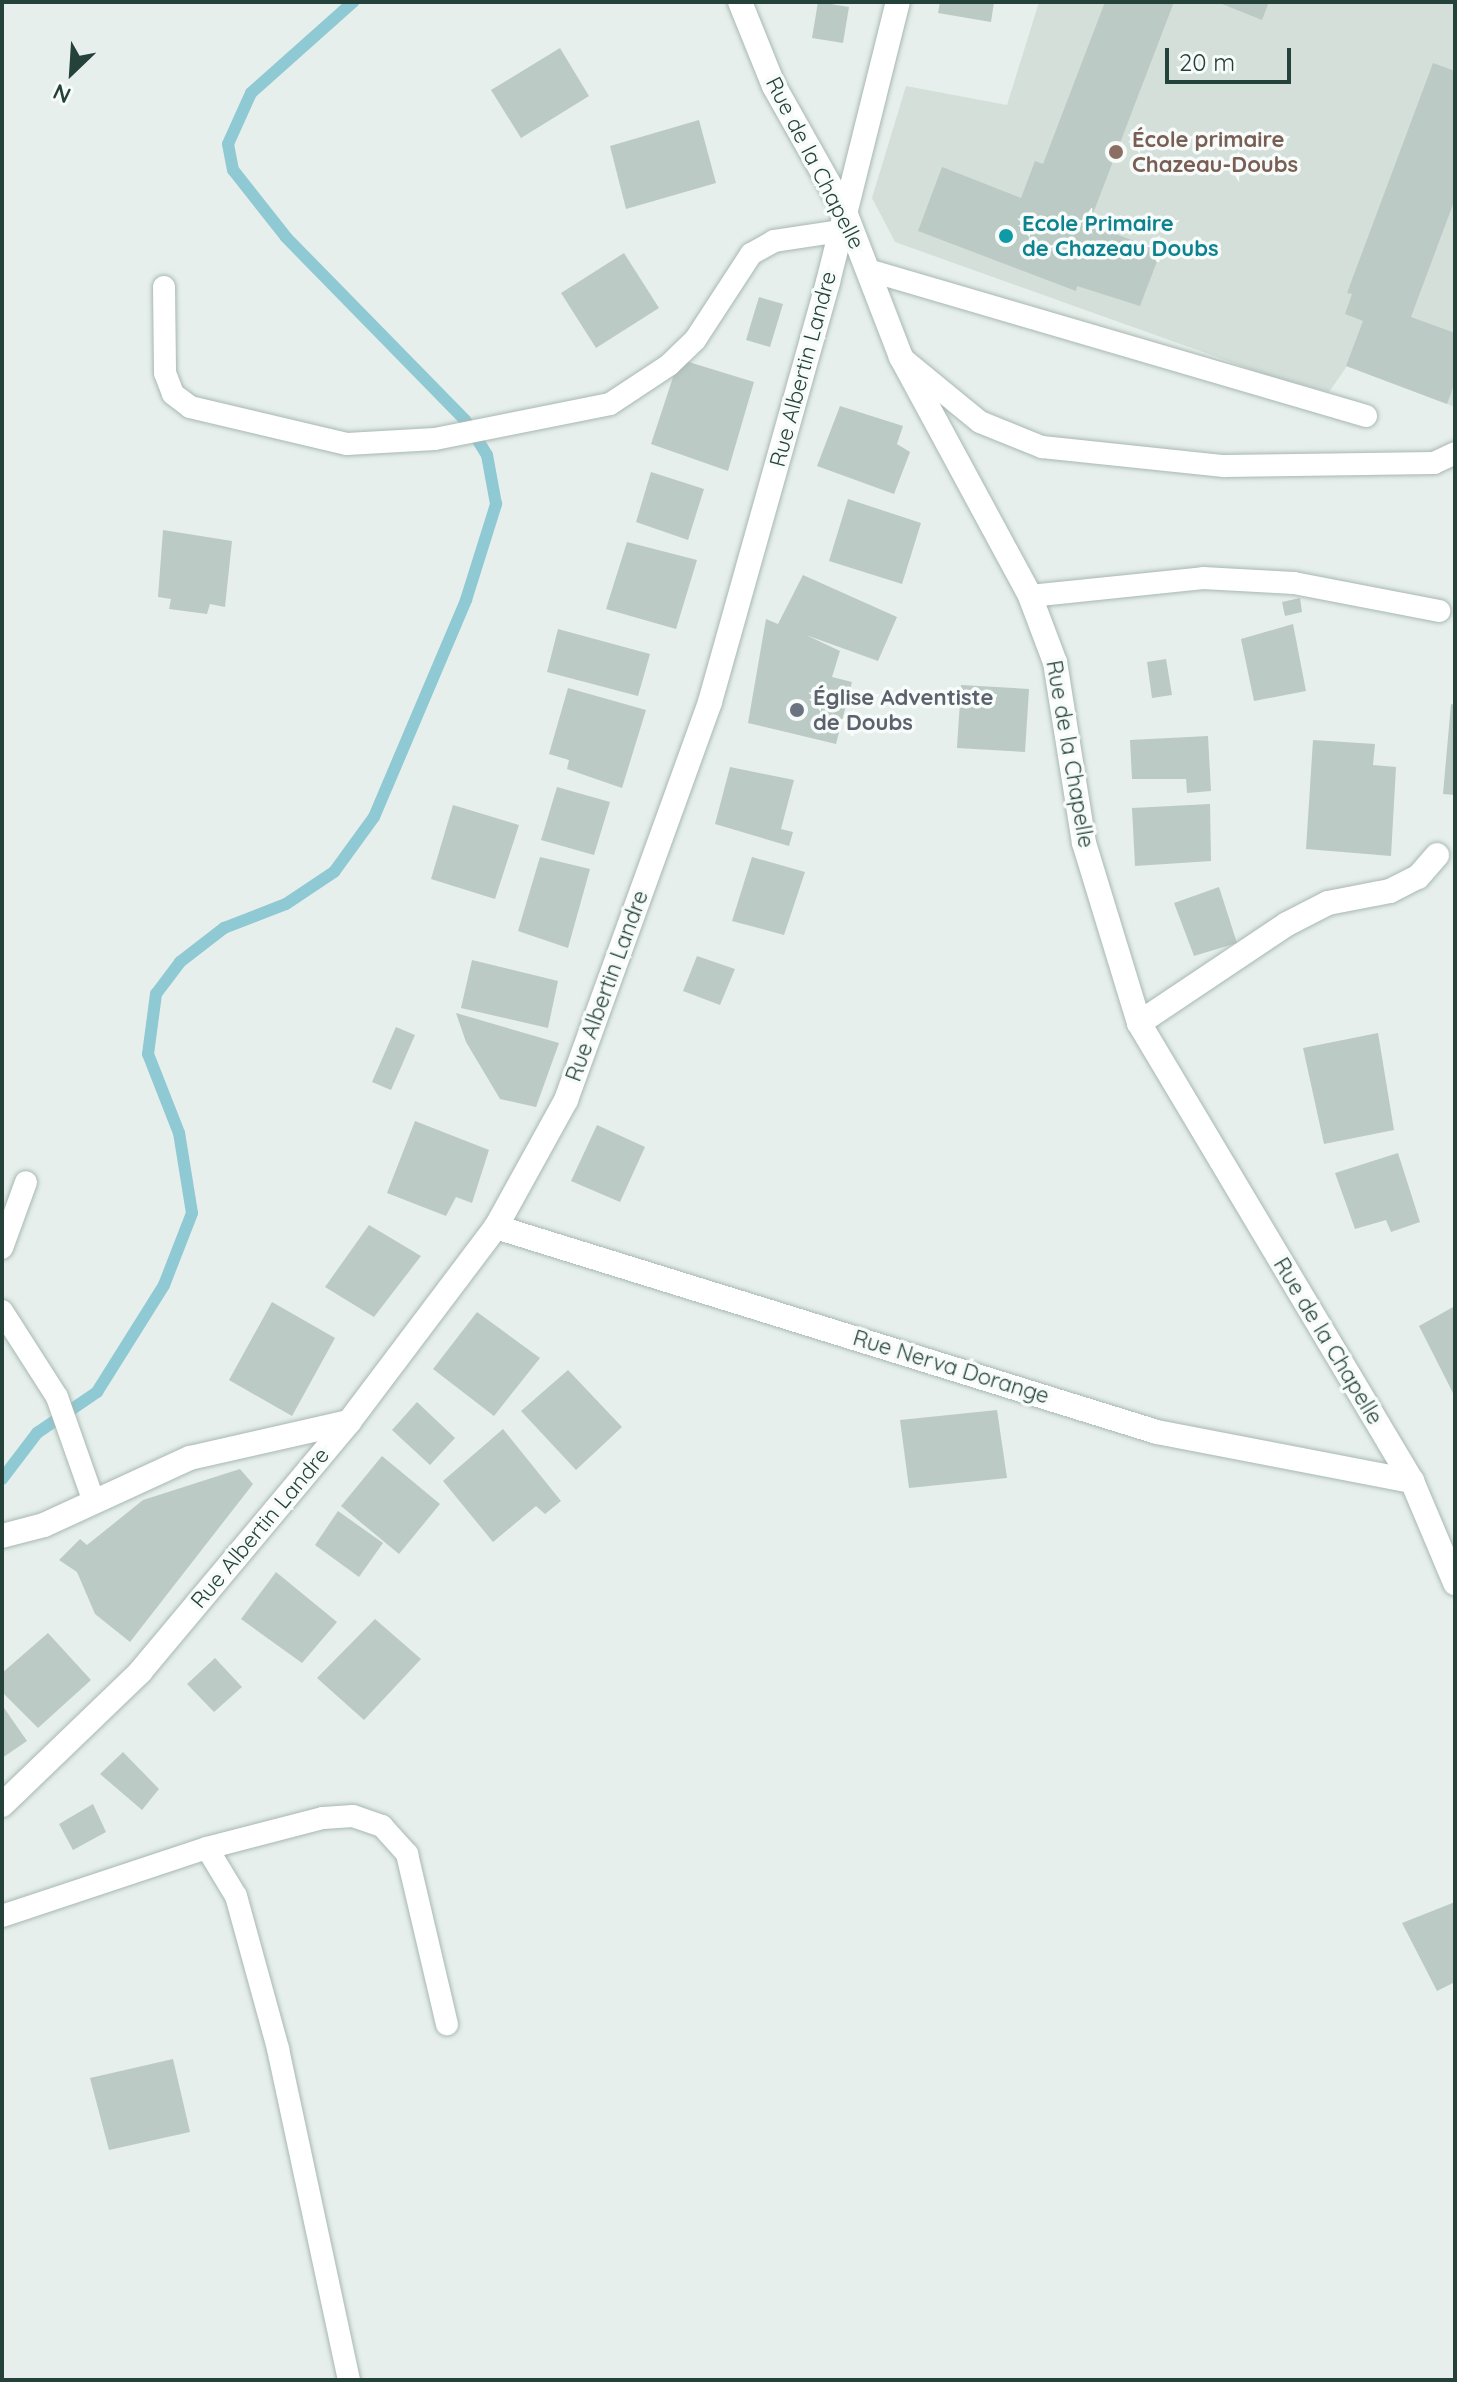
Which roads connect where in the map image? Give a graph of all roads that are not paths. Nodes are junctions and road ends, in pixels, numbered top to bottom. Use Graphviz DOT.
graph roads {
  1 [pos="740,2"];
  2 [pos="898,2"];
  3 [pos="842,222"];
  4 [pos="868,270"];
  5 [pos="164,287"];
  6 [pos="901,357"];
  7 [pos="1366,416"];
  8 [pos="1455,453"];
  9 [pos="1030,596"];
  10 [pos="1439,611"];
  11 [pos="1437,855"];
  12 [pos="1139,1023"];
  13 [pos="26,1182"];
  14 [pos="496,1227"];
  15 [pos="2,1248"];
  16 [pos="2,1311"];
  17 [pos="349,1422"];
  18 [pos="1412,1481"];
  19 [pos="93,1499"];
  20 [pos="2,1536"];
  21 [pos="1455,1583"];
  22 [pos="2,1805"];
  23 [pos="207,1848"];
  24 [pos="2,1916"];
  25 [pos="447,2024"];
  26 [pos="349,2380"];
  1 -- 3 [label="street, Rue de la Chapelle"];
  2 -- 3 [label="street, Rue Albertin Landre"];
  3 -- 4 [label="street, Rue de la Chapelle"];
  3 -- 5 [label="lane"];
  3 -- 14 [label="street, Rue Albertin Landre"];
  4 -- 6 [label="street, Rue de la Chapelle"];
  4 -- 7 [label="lane"];
  6 -- 8 [label="lane"];
  6 -- 9 [label="street, Rue de la Chapelle"];
  9 -- 10 [label="lane"];
  9 -- 12 [label="street, Rue de la Chapelle"];
  11 -- 12 [label="street"];
  12 -- 18 [label="street, Rue de la Chapelle"];
  13 -- 15 [label="lane"];
  14 -- 17 [label="street, Rue Albertin Landre"];
  14 -- 18 [label="street, Rue Nerva Dorange"];
  16 -- 19 [label="lane"];
  17 -- 19 [label="street"];
  17 -- 22 [label="street, Rue Albertin Landre"];
  18 -- 21 [label="street, Rue de la Chapelle"];
  19 -- 20 [label="street"];
  23 -- 24 [label="lane"];
  23 -- 25 [label="lane"];
  23 -- 26 [label="lane"];
}
